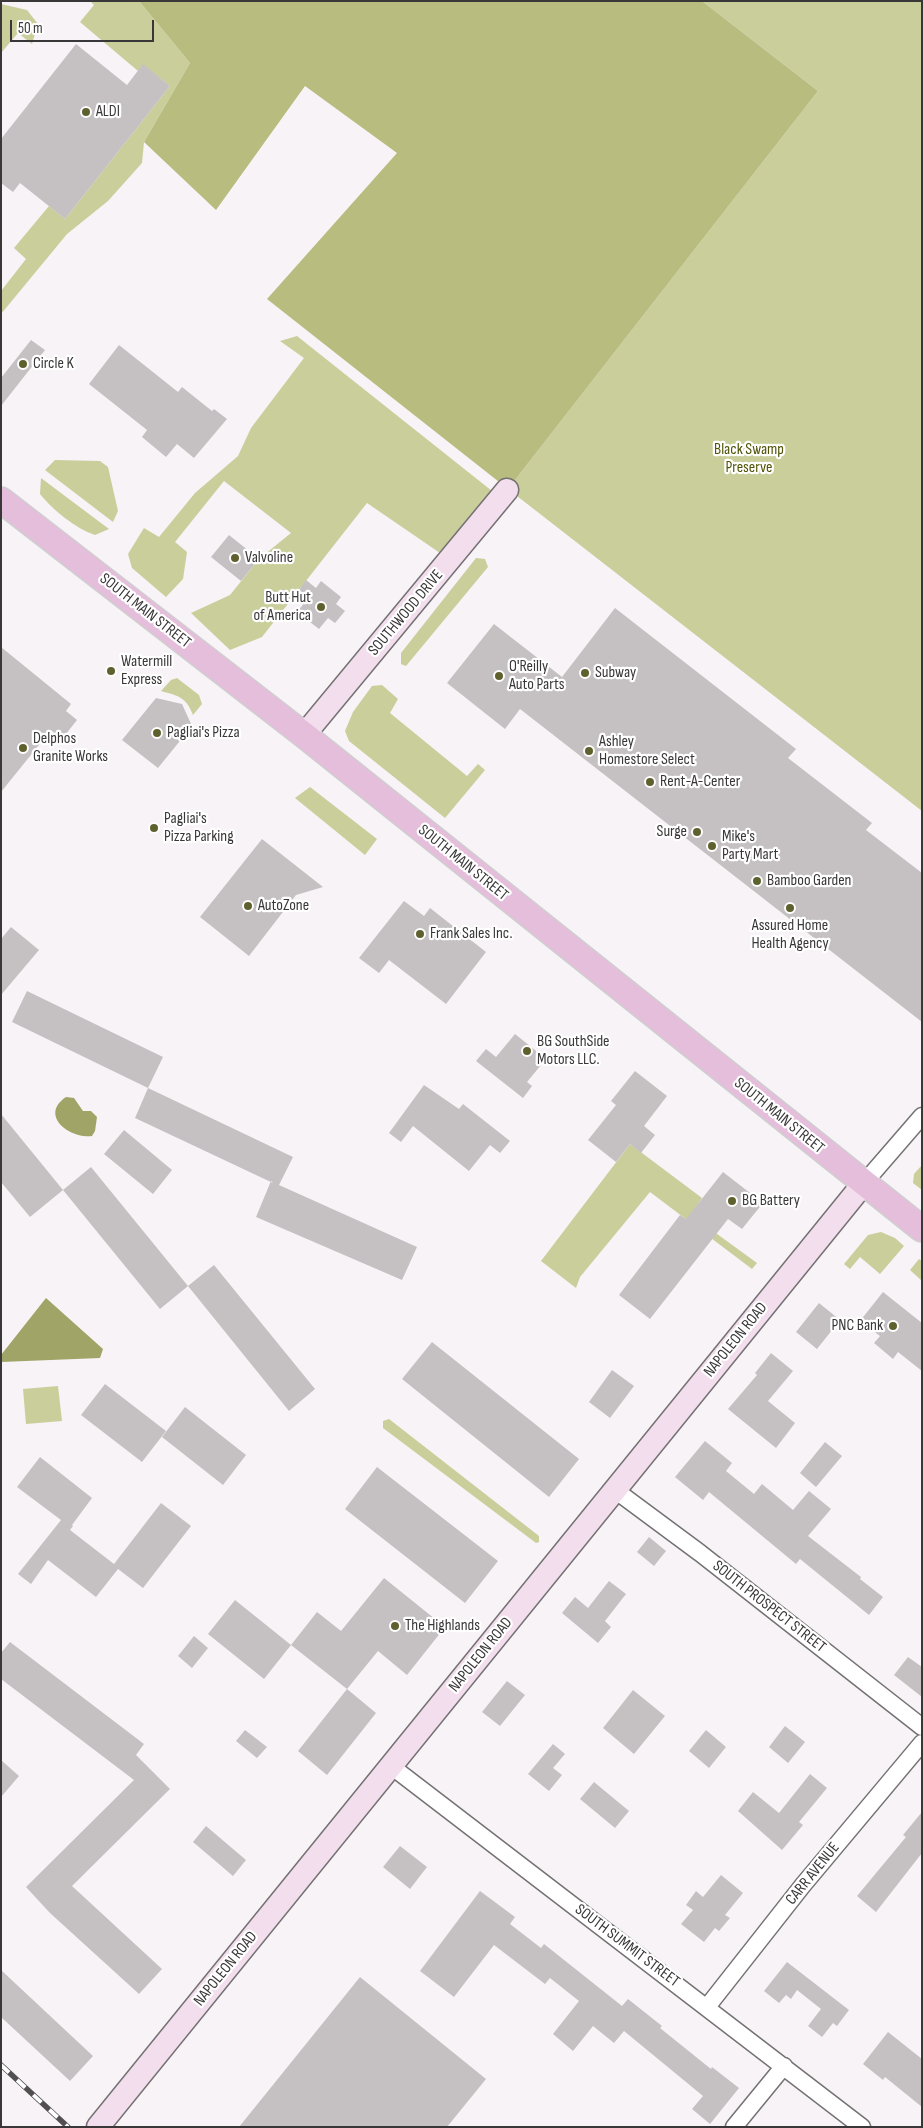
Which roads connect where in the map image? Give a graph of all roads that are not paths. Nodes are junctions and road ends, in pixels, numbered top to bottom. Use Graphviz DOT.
graph roads {
  1 [pos="507,490"];
  2 [pos="1,500"];
  3 [pos="304,735"];
  4 [pos="922,1116"];
  5 [pos="864,1183"];
  6 [pos="922,1229"];
  7 [pos="615,1490"];
  8 [pos="922,1727"];
  9 [pos="922,1744"];
  10 [pos="391,1766"];
  11 [pos="707,2007"];
  12 [pos="784,2066"];
  13 [pos="98,2127"];
  14 [pos="734,2127"];
  15 [pos="862,2127"];
  1 -- 3 [label="main road, SOUTHWOOD DRIVE"];
  2 -- 3 [label="main road, SOUTH MAIN STREET"];
  3 -- 5 [label="main road, SOUTH MAIN STREET"];
  4 -- 5 [label="street"];
  5 -- 6 [label="main road, SOUTH MAIN STREET"];
  5 -- 7 [label="main road, NAPOLEON ROAD"];
  7 -- 8 [label="street, SOUTH PROSPECT STREET"];
  7 -- 10 [label="main road, NAPOLEON ROAD"];
  9 -- 11 [label="street, CARR AVENUE"];
  10 -- 11 [label="street, SOUTH SUMMIT STREET"];
  10 -- 13 [label="main road, NAPOLEON ROAD"];
  11 -- 12 [label="street, SOUTH SUMMIT STREET"];
  12 -- 14 [label="street"];
  12 -- 15 [label="street, SOUTH SUMMIT STREET"];
}
